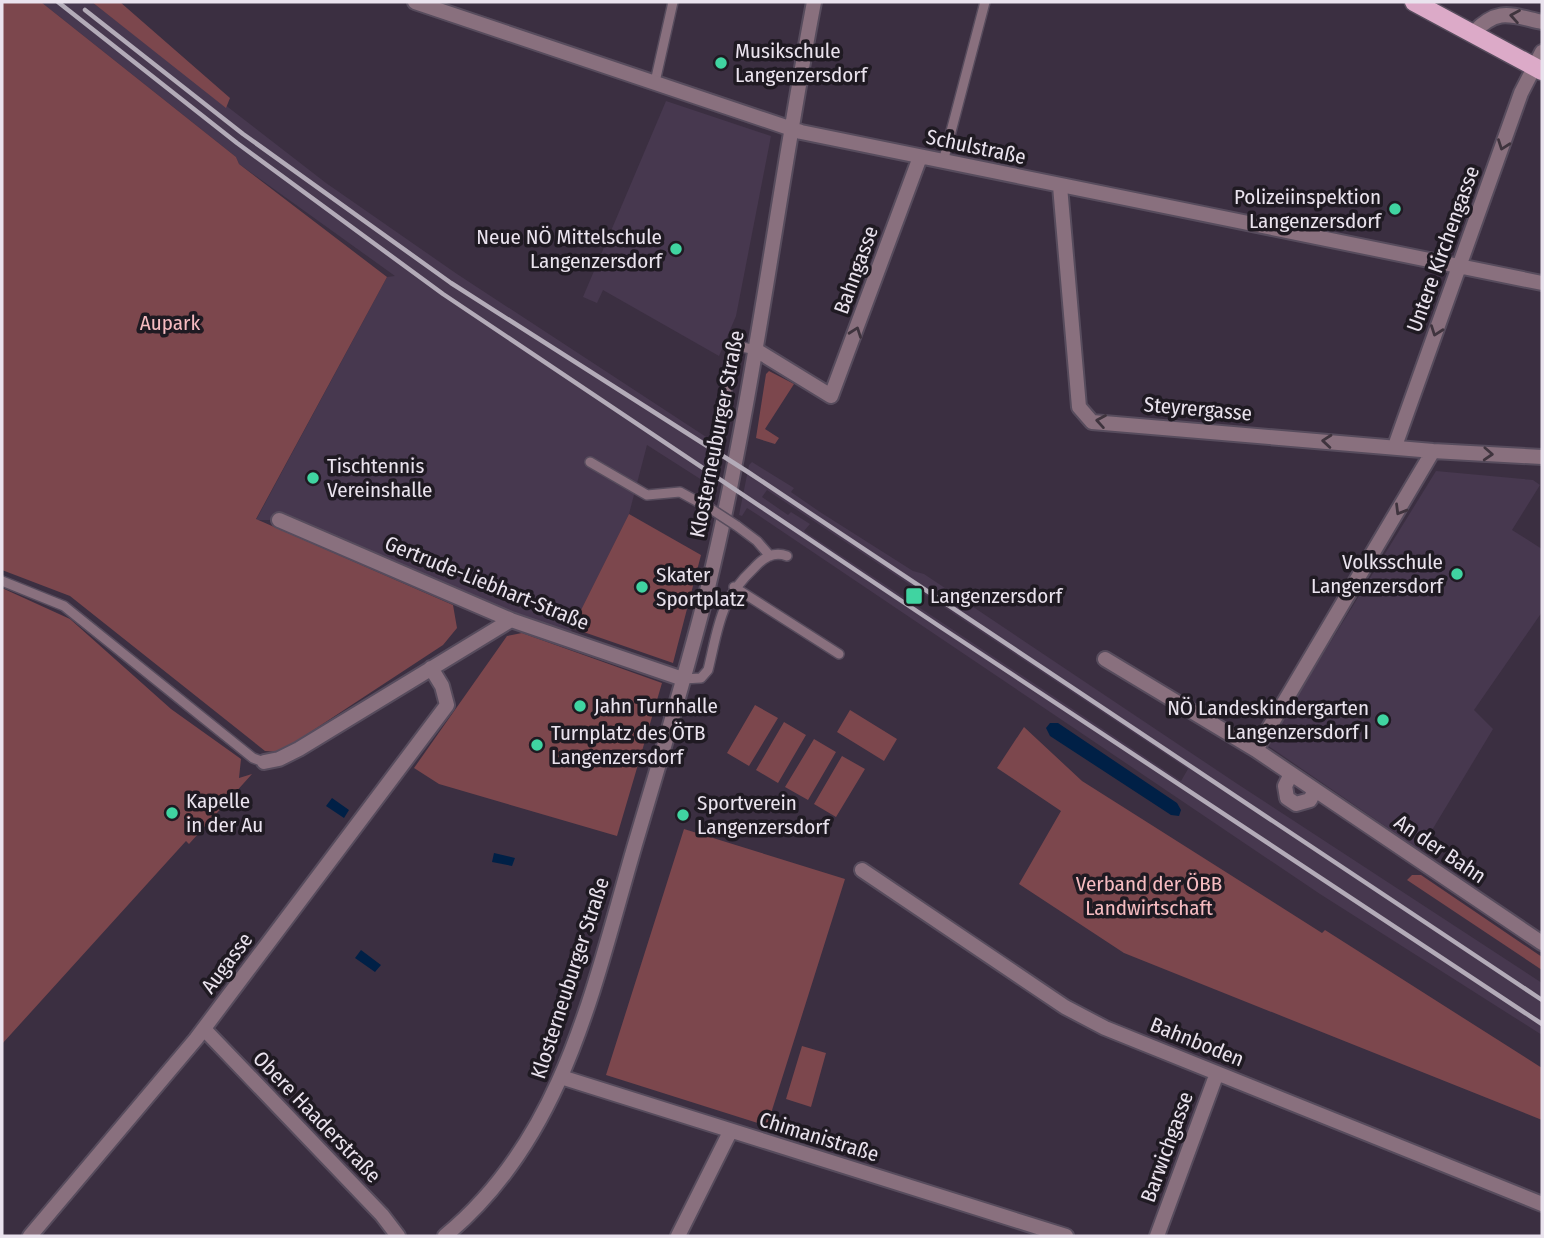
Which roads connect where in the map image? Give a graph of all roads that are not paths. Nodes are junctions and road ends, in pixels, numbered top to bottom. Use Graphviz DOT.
graph roads {
  1 [pos="415,2"];
  2 [pos="673,2"];
  3 [pos="814,2"];
  4 [pos="985,2"];
  5 [pos="1415,2"];
  6 [pos="1542,22"];
  7 [pos="1473,33"];
  8 [pos="1539,63"];
  9 [pos="655,82"];
  10 [pos="790,129"];
  11 [pos="920,157"];
  12 [pos="943,162"];
  13 [pos="1059,186"];
  14 [pos="1460,267"];
  15 [pos="1542,283"];
  16 [pos="755,349"];
  17 [pos="724,410"];
  18 [pos="1395,446"];
  19 [pos="1433,451"];
  20 [pos="1542,457"];
  21 [pos="590,462"];
  22 [pos="279,520"];
  23 [pos="770,556"];
  24 [pos="787,556"];
  25 [pos="2,581"];
  26 [pos="734,587"];
  27 [pos="511,620"];
  28 [pos="839,654"];
  29 [pos="1105,659"];
  30 [pos="431,668"];
  31 [pos="683,678"];
  32 [pos="1256,750"];
  33 [pos="264,762"];
  34 [pos="1291,774"];
  35 [pos="1315,790"];
  36 [pos="862,870"];
  37 [pos="1542,943"];
  38 [pos="204,1029"];
  39 [pos="1217,1073"];
  40 [pos="561,1077"];
  41 [pos="730,1132"];
  42 [pos="1542,1204"];
  43 [pos="30,1236"];
  44 [pos="398,1236"];
  45 [pos="445,1236"];
  46 [pos="678,1236"];
  47 [pos="1066,1236"];
  48 [pos="1157,1236"];
  1 -- 9 [label="street, Schulstraße"];
  2 -- 9 [label="lane"];
  3 -- 10 [label="street, Klosterneuburger Straße"];
  4 -- 12 [label="lane"];
  5 -- 7 [label="main road"];
  6 -- 7 [label="street, one-way"];
  7 -- 8 [label="main road"];
  8 -- 14 [label="street, Untere Kirchengasse, one-way"];
  9 -- 10 [label="street, Schulstraße"];
  10 -- 11 [label="street, Schulstraße"];
  10 -- 16 [label="street, Klosterneuburger Straße"];
  11 -- 12 [label="street, Schulstraße"];
  16 -- 11 [label="street, Bahngasse, one-way"];
  12 -- 13 [label="street, Schulstraße"];
  13 -- 14 [label="street, Schulstraße"];
  18 -- 13 [label="street, Steyrergasse, one-way"];
  14 -- 15 [label="street, Schulstraße"];
  14 -- 18 [label="street, Untere Kirchengasse, one-way"];
  16 -- 17 [label="lane"];
  16 -- 31 [label="street, Klosterneuburger Straße"];
  18 -- 19 [label="street, Steyrergasse"];
  19 -- 20 [label="street, Steyrergasse, one-way"];
  19 -- 32 [label="street, one-way"];
  21 -- 23 [label="lane, bridge"];
  22 -- 27 [label="street, Gertrude-Liebhart-Straße"];
  23 -- 24 [label="lane"];
  23 -- 26 [label="lane"];
  25 -- 33 [label="lane"];
  26 -- 28 [label="lane"];
  26 -- 31 [label="lane"];
  27 -- 30 [label="street"];
  27 -- 31 [label="street, Gertrude-Liebhart-Straße"];
  29 -- 32 [label="street, An der Bahn"];
  30 -- 33 [label="street"];
  30 -- 38 [label="street, Augasse"];
  31 -- 40 [label="street, Klosterneuburger Straße"];
  32 -- 34 [label="street, An der Bahn"];
  34 -- 35 [label="street, An der Bahn"];
  34 -- 35 [label="street"];
  35 -- 37 [label="street, An der Bahn"];
  36 -- 39 [label="street, Bahnboden"];
  38 -- 43 [label="street, Augasse"];
  38 -- 44 [label="street, Obere Haaderstraße"];
  39 -- 42 [label="street, Bahnboden"];
  39 -- 48 [label="street, Barwichgasse"];
  40 -- 41 [label="street, Chimanistraße"];
  40 -- 45 [label="street, Klosterneuburger Straße"];
  41 -- 46 [label="street"];
  41 -- 47 [label="street, Chimanistraße"];
}
